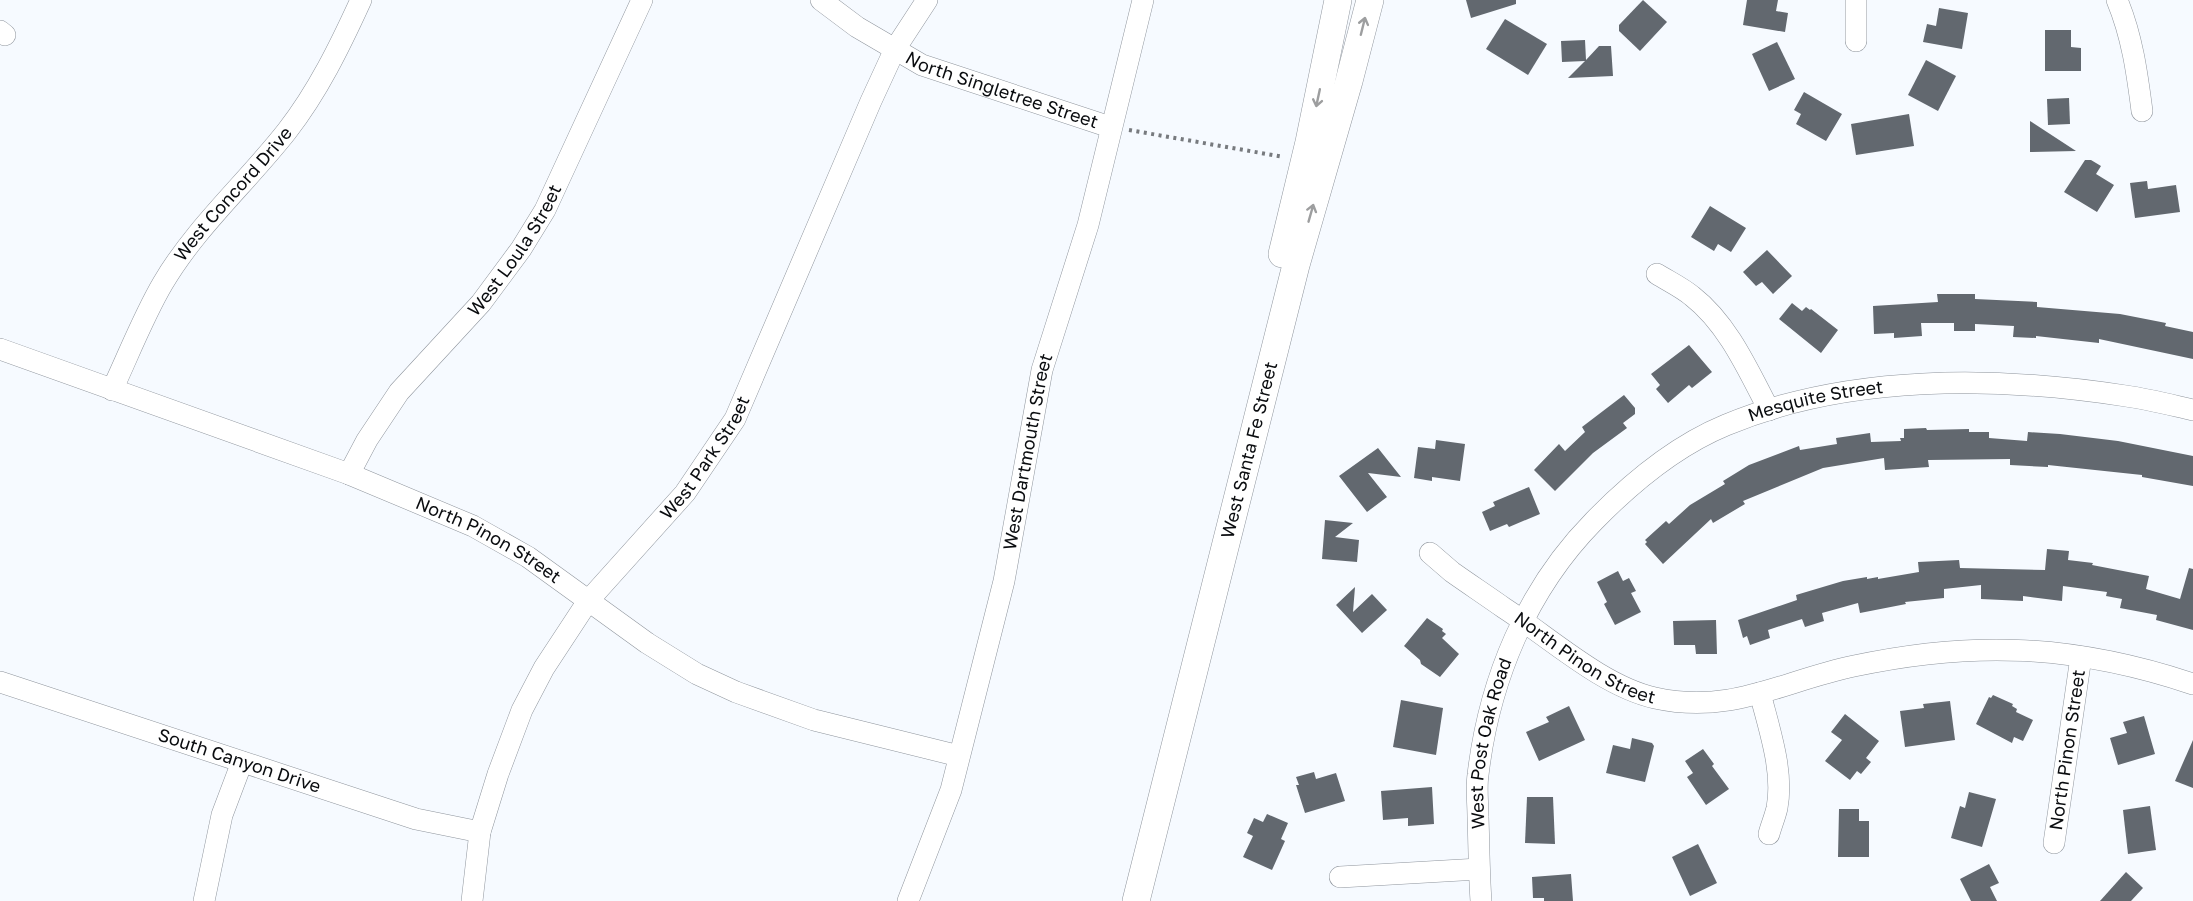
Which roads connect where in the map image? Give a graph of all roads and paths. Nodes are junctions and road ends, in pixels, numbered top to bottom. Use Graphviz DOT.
graph roads {
  1 [pos="361,0"];
  2 [pos="642,0"];
  3 [pos="821,0"];
  4 [pos="927,0"];
  5 [pos="1143,0"];
  6 [pos="1338,0"];
  7 [pos="1370,0"];
  8 [pos="1856,0"];
  9 [pos="2117,0"];
  10 [pos="1856,41"];
  11 [pos="895,49"];
  12 [pos="2142,111"];
  13 [pos="1110,127"];
  14 [pos="1304,160"];
  15 [pos="1657,274"];
  16 [pos="0,349"];
  17 [pos="112,390"];
  18 [pos="1769,410"];
  19 [pos="2193,410"];
  20 [pos="349,474"];
  21 [pos="1430,552"];
  22 [pos="588,601"];
  23 [pos="1523,621"];
  24 [pos="2081,657"];
  25 [pos="0,682"];
  26 [pos="2193,684"];
  27 [pos="1760,693"];
  28 [pos="959,756"];
  29 [pos="242,762"];
  30 [pos="480,832"];
  31 [pos="1768,834"];
  32 [pos="2054,843"];
  33 [pos="1479,869"];
  34 [pos="1340,877"];
  35 [pos="204,901"];
  36 [pos="472,901"];
  37 [pos="908,901"];
  38 [pos="1118,901"];
  39 [pos="1136,901"];
  40 [pos="1481,901"];
  1 -- 17 [label="street, West Concord Drive"];
  2 -- 20 [label="street, West Loula Street"];
  3 -- 11 [label="street, North Singletree Street"];
  4 -- 11 [label="street, West Park Street"];
  5 -- 13 [label="street, West Dartmouth Street"];
  6 -- 14 [label="street, West Santa Fe Street, one-way"];
  39 -- 7 [label="street, West Santa Fe Street, one-way"];
  8 -- 10 [label="street"];
  9 -- 12 [label="street"];
  11 -- 13 [label="street, North Singletree Street"];
  11 -- 22 [label="street, West Park Street"];
  13 -- 14 [label="path"];
  13 -- 28 [label="street, West Dartmouth Street"];
  14 -- 38 [label="street, West Santa Fe Street"];
  15 -- 18 [label="street"];
  16 -- 17 [label="street, North Pinon Street"];
  17 -- 20 [label="street, North Pinon Street"];
  18 -- 19 [label="street, Mesquite Street"];
  18 -- 23 [label="street, Mesquite Street"];
  20 -- 22 [label="street, North Pinon Street"];
  21 -- 23 [label="street, North Pinon Street"];
  22 -- 28 [label="street, North Pinon Street"];
  22 -- 30 [label="street, West Park Street"];
  23 -- 27 [label="street, North Pinon Street"];
  23 -- 33 [label="street, West Post Oak Road"];
  24 -- 26 [label="street, North Pinon Street"];
  24 -- 27 [label="street, North Pinon Street"];
  24 -- 32 [label="street, North Pinon Street"];
  25 -- 29 [label="street, South Canyon Drive"];
  27 -- 31 [label="street"];
  28 -- 37 [label="street, West Dartmouth Street"];
  29 -- 30 [label="street, South Canyon Drive"];
  29 -- 35 [label="street"];
  30 -- 36 [label="street, West Park Street"];
  33 -- 34 [label="street"];
  33 -- 40 [label="street, West Post Oak Road"];
}
